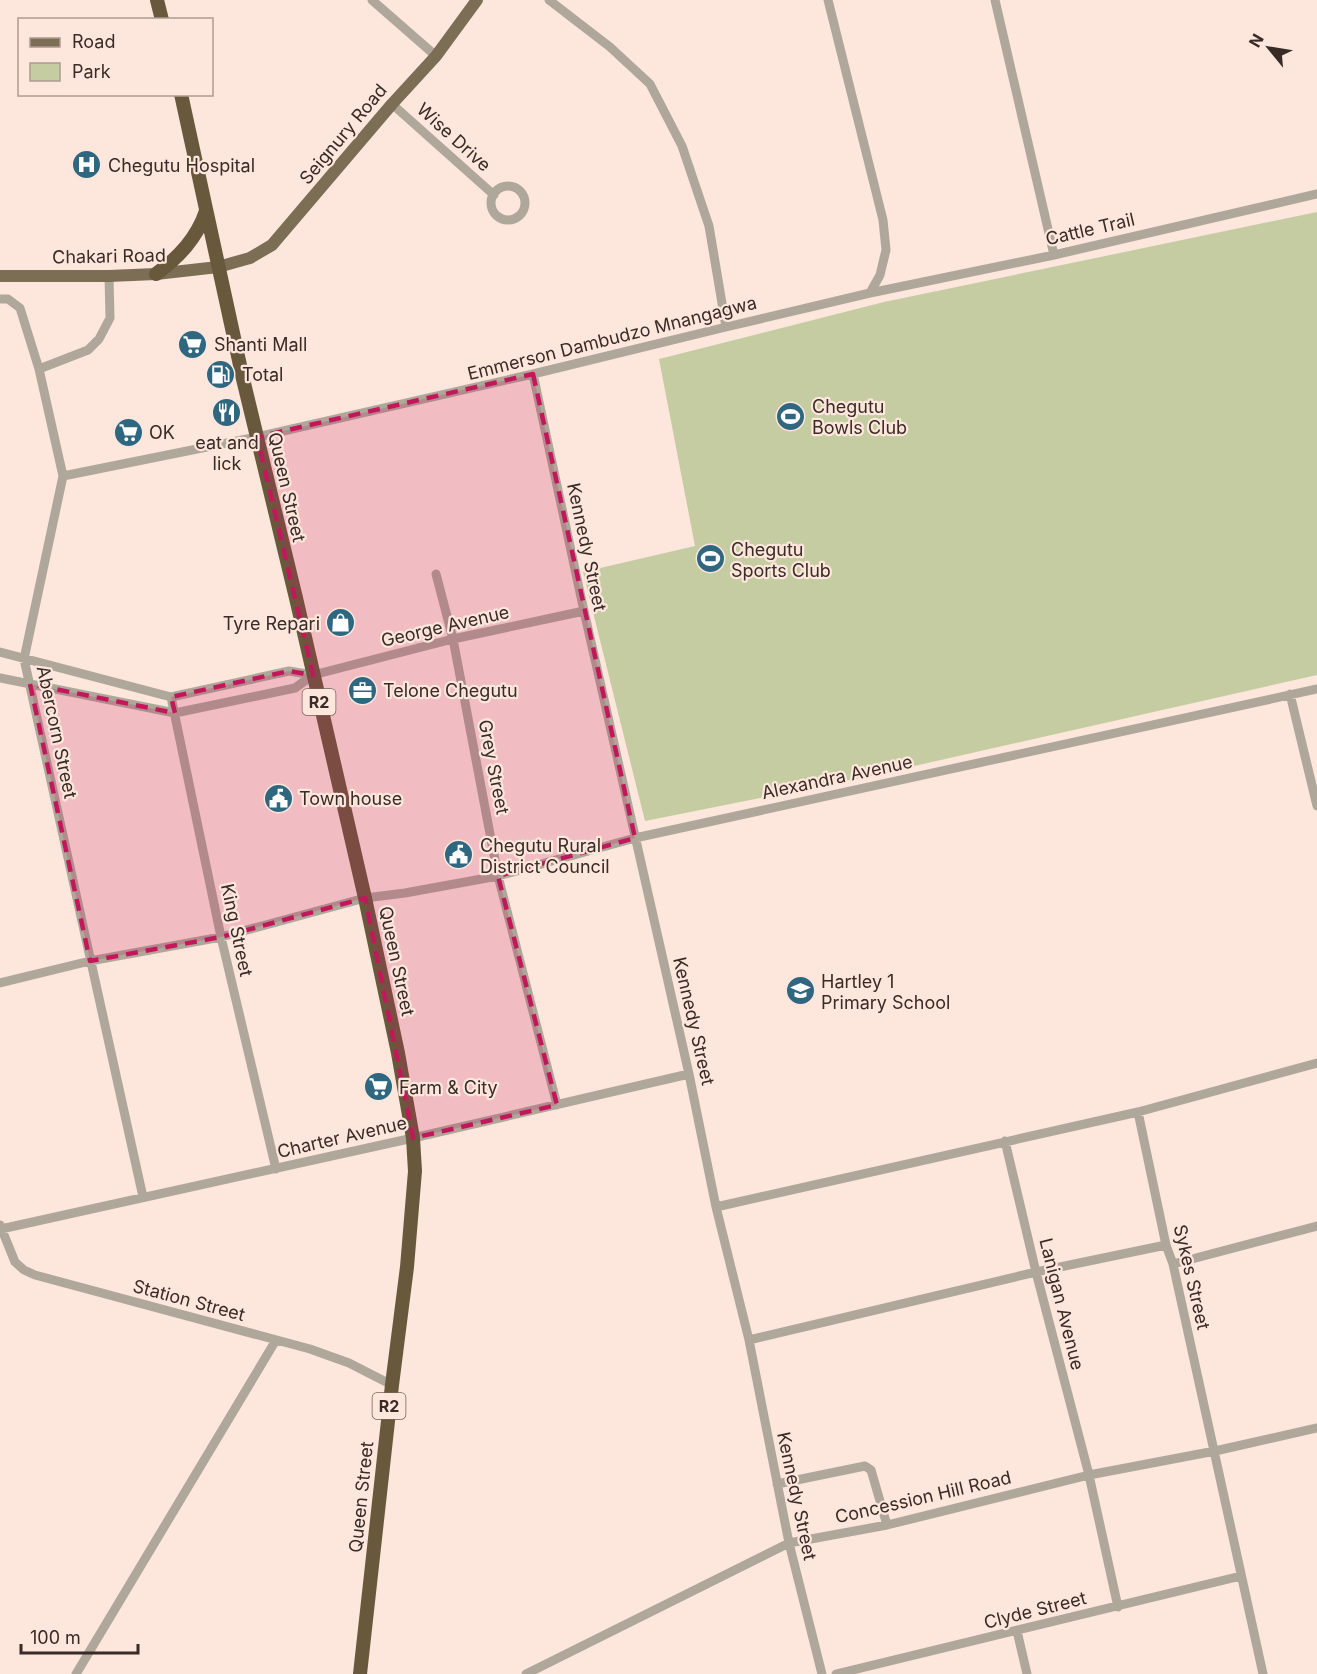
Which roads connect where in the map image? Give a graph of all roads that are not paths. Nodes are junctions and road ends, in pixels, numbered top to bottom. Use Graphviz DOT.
graph roads {
  1 [pos="157,0"];
  2 [pos="372,0"];
  3 [pos="477,0"];
  4 [pos="549,0"];
  5 [pos="828,0"];
  6 [pos="996,0"];
  7 [pos="162,18"];
  8 [pos="436,56"];
  9 [pos="181,96"];
  10 [pos="392,104"];
  11 [pos="1317,194"];
  12 [pos="494,195"];
  13 [pos="206,211"];
  14 [pos="1054,255"];
  15 [pos="218,267"];
  16 [pos="156,274"];
  17 [pos="0,276"];
  18 [pos="109,276"];
  19 [pos="870,293"];
  20 [pos="0,299"];
  21 [pos="726,327"];
  22 [pos="39,369"];
  23 [pos="533,374"];
  24 [pos="256,437"];
  25 [pos="63,476"];
  26 [pos="436,574"];
  27 [pos="584,611"];
  28 [pos="453,639"];
  29 [pos="0,652"];
  30 [pos="24,659"];
  31 [pos="313,675"];
  32 [pos="0,678"];
  33 [pos="30,684"];
  34 [pos="1317,689"];
  35 [pos="1290,694"];
  36 [pos="171,697"];
  37 [pos="175,713"];
  38 [pos="1317,806"];
  39 [pos="635,838"];
  40 [pos="498,876"];
  41 [pos="365,898"];
  42 [pos="221,937"];
  43 [pos="90,961"];
  44 [pos="0,983"];
  45 [pos="1317,1062"];
  46 [pos="689,1074"];
  47 [pos="557,1105"];
  48 [pos="1138,1112"];
  49 [pos="413,1138"];
  50 [pos="1005,1141"];
  51 [pos="276,1169"];
  52 [pos="143,1197"];
  53 [pos="716,1207"];
  54 [pos="1317,1226"];
  55 [pos="0,1227"];
  56 [pos="1166,1245"];
  57 [pos="1173,1264"];
  58 [pos="1036,1272"];
  59 [pos="276,1340"];
  60 [pos="749,1340"];
  61 [pos="392,1385"];
  62 [pos="1317,1428"];
  63 [pos="1215,1450"];
  64 [pos="1089,1475"];
  65 [pos="777,1484"];
  66 [pos="887,1525"];
  67 [pos="789,1543"];
  68 [pos="1241,1576"];
  69 [pos="1118,1607"];
  70 [pos="1017,1631"];
  71 [pos="76,1674"];
  72 [pos="360,1674"];
  73 [pos="526,1674"];
  74 [pos="822,1674"];
  75 [pos="836,1674"];
  76 [pos="1027,1674"];
  77 [pos="1263,1674"];
  1 -- 7 [label="highway"];
  2 -- 8 [label="street"];
  3 -- 8 [label="main road, Seignury Road"];
  4 -- 21 [label="street"];
  5 -- 19 [label="street"];
  6 -- 14 [label="street"];
  8 -- 10 [label="main road, Seignury Road"];
  9 -- 13 [label="highway, R2"];
  10 -- 12 [label="street, Wise Drive"];
  10 -- 15 [label="main road, Seignury Road"];
  11 -- 14 [label="street, Cattle Trail"];
  13 -- 15 [label="highway, R2"];
  13 -- 16 [label="highway"];
  14 -- 19 [label="street, Cattle Trail"];
  15 -- 16 [label="main road, Chakari Road"];
  15 -- 24 [label="highway, Queen Street / R2"];
  16 -- 18 [label="main road, Chakari Road"];
  17 -- 18 [label="main road, Chakari Road"];
  18 -- 22 [label="street"];
  19 -- 21 [label="street, Emmerson Dambudzo Mnangagwa"];
  20 -- 22 [label="street, Abercorn Street"];
  21 -- 23 [label="street, Emmerson Dambudzo Mnangagwa"];
  22 -- 25 [label="street, Abercorn Street"];
  23 -- 24 [label="street, Emmerson Dambudzo Mnangagwa"];
  23 -- 27 [label="street, Kennedy Street"];
  24 -- 25 [label="street, Emmerson Dambudzo Mnangagwa"];
  24 -- 31 [label="highway, Queen Street / R2"];
  25 -- 30 [label="street, Abercorn Street"];
  26 -- 28 [label="street, Grey Street"];
  27 -- 28 [label="street, George Avenue"];
  27 -- 39 [label="street, Kennedy Street"];
  28 -- 31 [label="street, George Avenue"];
  28 -- 40 [label="street, Grey Street"];
  29 -- 30 [label="street, George Avenue"];
  30 -- 33 [label="street, Abercorn Street"];
  30 -- 36 [label="street, George Avenue"];
  31 -- 36 [label="street, George Avenue"];
  31 -- 37 [label="street, George Avenue"];
  31 -- 41 [label="highway, Queen Street / R2"];
  32 -- 33 [label="street, George Avenue"];
  33 -- 37 [label="street, George Avenue"];
  33 -- 43 [label="street, Abercorn Street"];
  34 -- 35 [label="street, Alexandra Avenue"];
  35 -- 38 [label="street"];
  35 -- 39 [label="street, Alexandra Avenue"];
  36 -- 37 [label="street, King Street"];
  37 -- 42 [label="street, King Street"];
  39 -- 40 [label="street, Alexandra Avenue"];
  39 -- 46 [label="street, Kennedy Street"];
  40 -- 41 [label="street, Alexandra Avenue"];
  40 -- 47 [label="street, Grey Street"];
  41 -- 42 [label="street, Alexandra Avenue"];
  41 -- 49 [label="highway, Queen Street / R2"];
  42 -- 43 [label="street, Alexandra Avenue"];
  42 -- 51 [label="street, King Street"];
  43 -- 44 [label="street, Alexandra Avenue"];
  43 -- 52 [label="street, Abercorn Street"];
  45 -- 48 [label="street"];
  46 -- 47 [label="street, Charter Avenue"];
  46 -- 53 [label="street, Kennedy Street"];
  47 -- 49 [label="street, Charter Avenue"];
  48 -- 50 [label="street"];
  48 -- 56 [label="street, Sykes Street"];
  49 -- 51 [label="street, Charter Avenue"];
  49 -- 61 [label="highway, Queen Street / R2"];
  50 -- 53 [label="street"];
  50 -- 58 [label="street, Lanigan Avenue"];
  51 -- 52 [label="street, Charter Avenue"];
  52 -- 55 [label="street, Charter Avenue"];
  53 -- 60 [label="street, Kennedy Street"];
  54 -- 57 [label="street"];
  55 -- 59 [label="street, Station Street"];
  56 -- 57 [label="street, Sykes Street"];
  56 -- 58 [label="street"];
  57 -- 63 [label="street, Sykes Street"];
  58 -- 60 [label="street"];
  58 -- 64 [label="street, Lanigan Avenue"];
  59 -- 61 [label="street, Station Street"];
  59 -- 71 [label="street"];
  60 -- 65 [label="street, Kennedy Street"];
  61 -- 72 [label="highway, Queen Street / R2"];
  62 -- 63 [label="street, Concession Hill Road"];
  63 -- 64 [label="street, Concession Hill Road"];
  63 -- 68 [label="street, Sykes Street"];
  64 -- 66 [label="street, Concession Hill Road"];
  64 -- 69 [label="street, Lanigan Avenue"];
  65 -- 66 [label="street"];
  65 -- 67 [label="street, Kennedy Street"];
  66 -- 67 [label="street, Concession Hill Road"];
  67 -- 73 [label="street, Concession Hill Road"];
  67 -- 74 [label="street, Kennedy Street"];
  68 -- 69 [label="street, Clyde Street"];
  68 -- 77 [label="street, Sykes Street"];
  69 -- 70 [label="street, Clyde Street"];
  70 -- 75 [label="street, Clyde Street"];
  70 -- 76 [label="street"];
}
